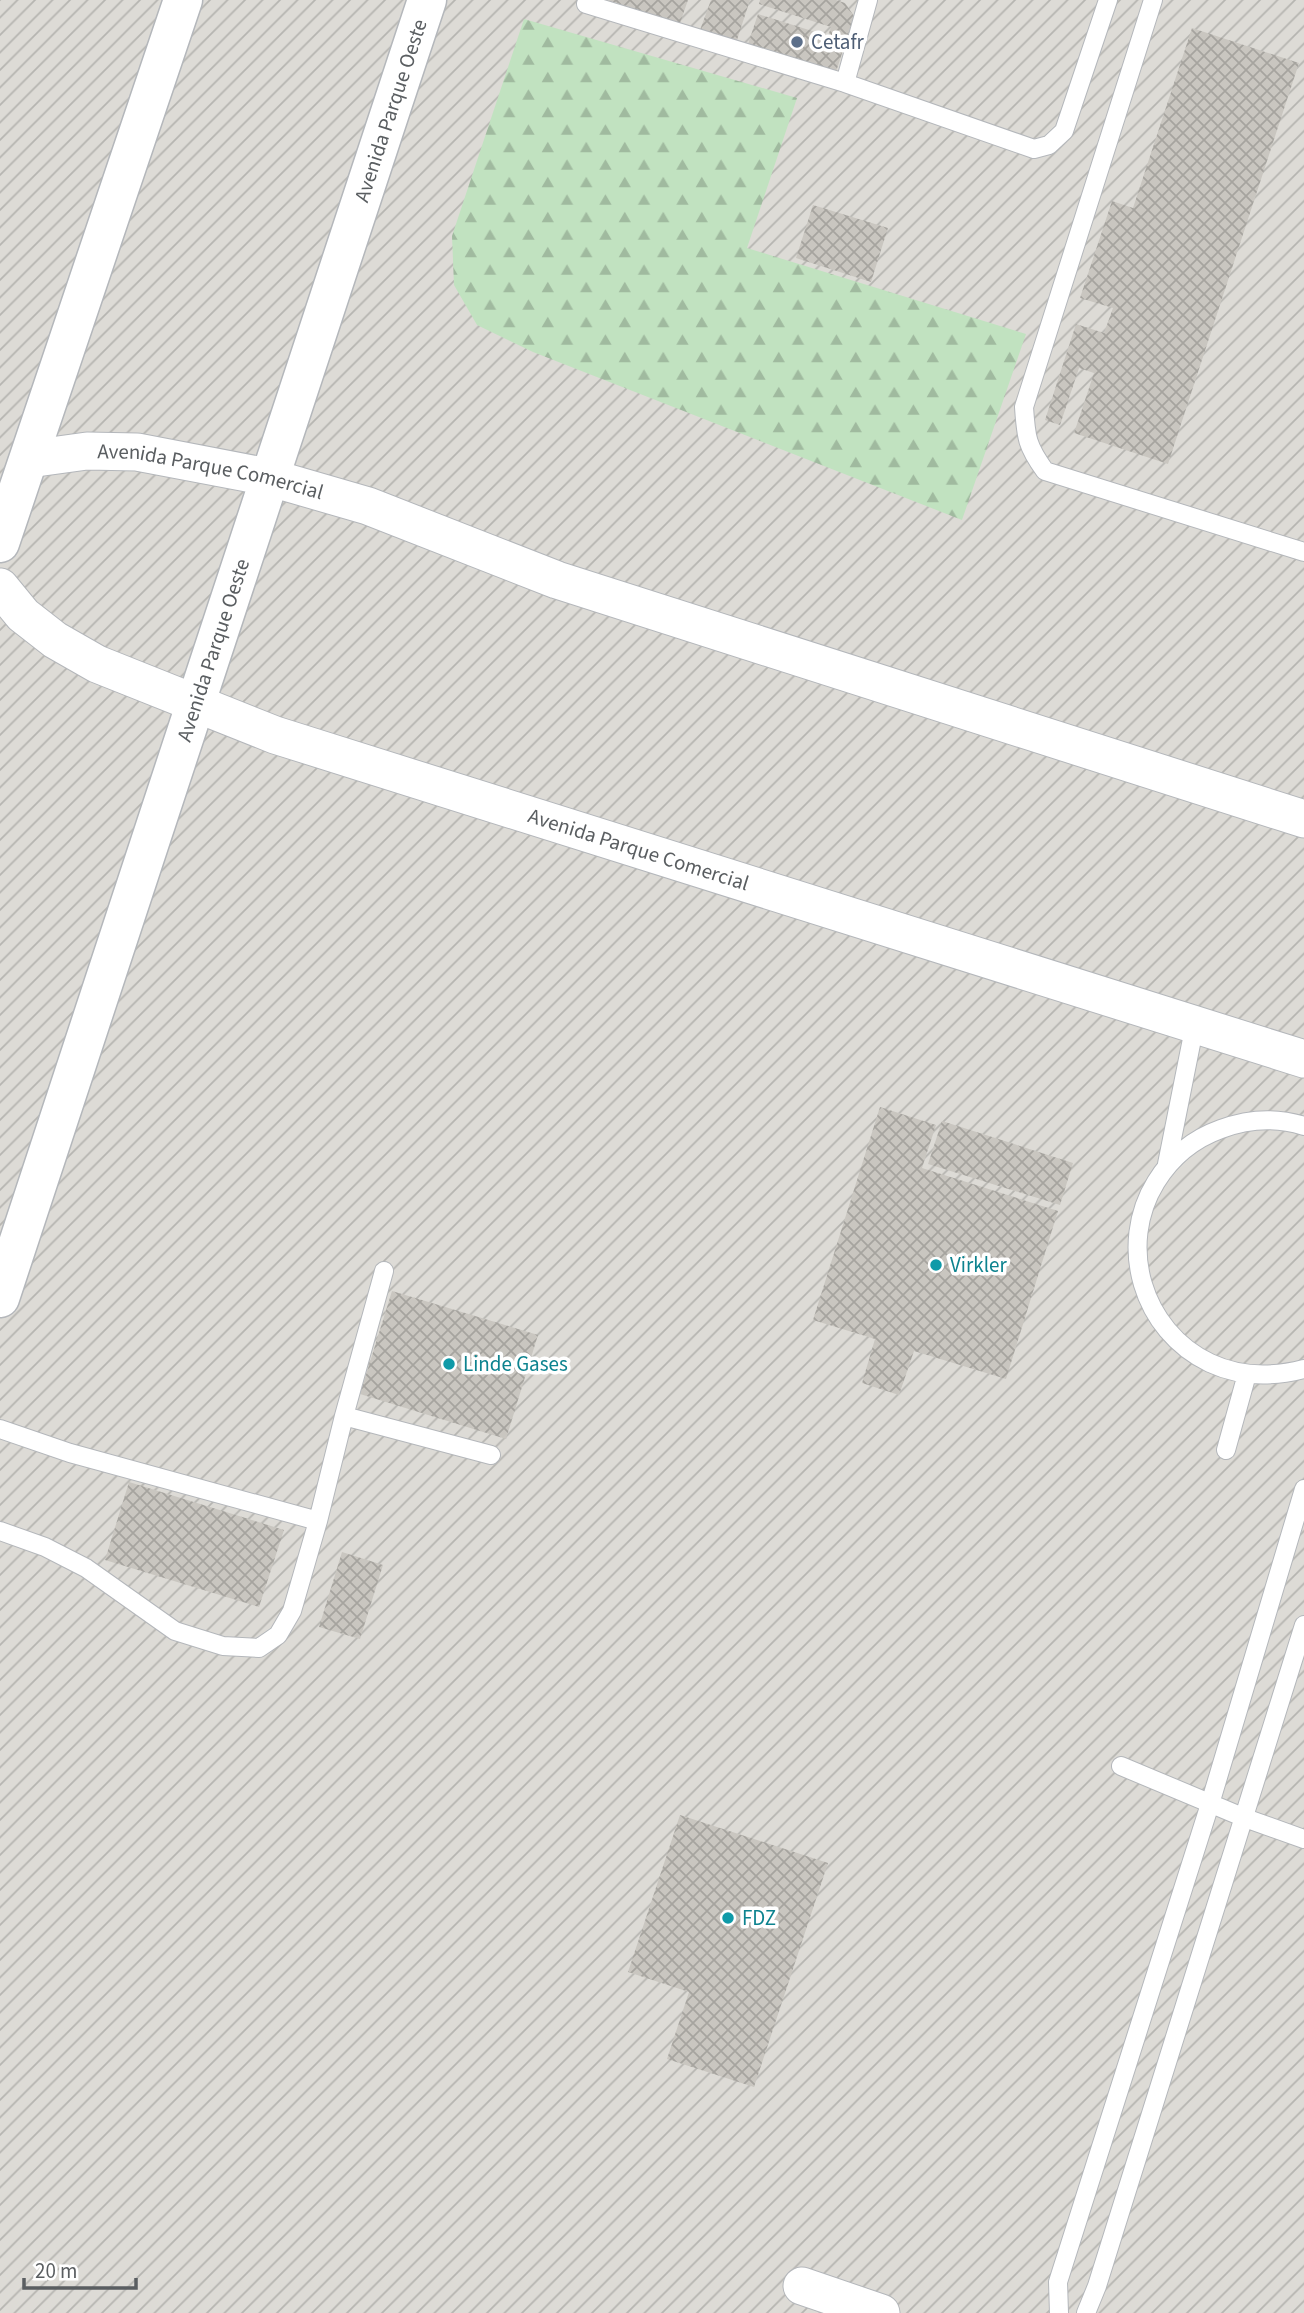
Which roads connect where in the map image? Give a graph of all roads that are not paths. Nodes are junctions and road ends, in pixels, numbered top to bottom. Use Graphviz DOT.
graph roads {
  1 [pos="184,0"];
  2 [pos="427,0"];
  3 [pos="868,0"];
  4 [pos="1108,0"];
  5 [pos="1153,0"];
  6 [pos="586,4"];
  7 [pos="845,83"];
  8 [pos="29,459"];
  9 [pos="268,477"];
  10 [pos="2,529"];
  11 [pos="1304,552"];
  12 [pos="0,587"];
  13 [pos="196,704"];
  14 [pos="1304,819"];
  15 [pos="1195,1024"];
  16 [pos="1304,1059"];
  17 [pos="1304,1126"];
  18 [pos="1167,1164"];
  19 [pos="384,1271"];
  20 [pos="0,1298"];
  21 [pos="1304,1369"];
  22 [pos="1247,1374"];
  23 [pos="344,1416"];
  24 [pos="0,1429"];
  25 [pos="1226,1450"];
  26 [pos="491,1455"];
  27 [pos="1304,1489"];
  28 [pos="318,1521"];
  29 [pos="0,1531"];
  30 [pos="1304,1625"];
  31 [pos="1121,1766"];
  32 [pos="1210,1804"];
  33 [pos="1245,1818"];
  34 [pos="1304,1839"];
  35 [pos="802,2286"];
  36 [pos="881,2313"];
  37 [pos="1059,2313"];
  38 [pos="1086,2313"];
  1 -- 8 [label="street"];
  2 -- 9 [label="street, Avenida Parque Oeste"];
  3 -- 7 [label="lane"];
  4 -- 7 [label="lane"];
  5 -- 11 [label="lane"];
  6 -- 7 [label="lane"];
  8 -- 9 [label="street, Avenida Parque Comercial"];
  8 -- 10 [label="street"];
  9 -- 13 [label="street, Avenida Parque Oeste"];
  9 -- 14 [label="street, Avenida Parque Comercial"];
  12 -- 13 [label="street, Avenida Parque Comercial"];
  13 -- 15 [label="street, Avenida Parque Comercial"];
  13 -- 20 [label="street, Avenida Parque Oeste"];
  15 -- 16 [label="street, Avenida Parque Comercial"];
  15 -- 18 [label="lane"];
  17 -- 18 [label="lane"];
  18 -- 22 [label="lane"];
  19 -- 23 [label="lane"];
  21 -- 22 [label="lane"];
  22 -- 25 [label="lane"];
  23 -- 26 [label="lane"];
  23 -- 28 [label="lane"];
  24 -- 28 [label="lane"];
  27 -- 32 [label="lane"];
  28 -- 29 [label="lane"];
  30 -- 33 [label="lane"];
  31 -- 32 [label="lane"];
  32 -- 33 [label="lane"];
  32 -- 37 [label="lane"];
  33 -- 34 [label="lane"];
  33 -- 38 [label="lane"];
  35 -- 36 [label="street"];
}
